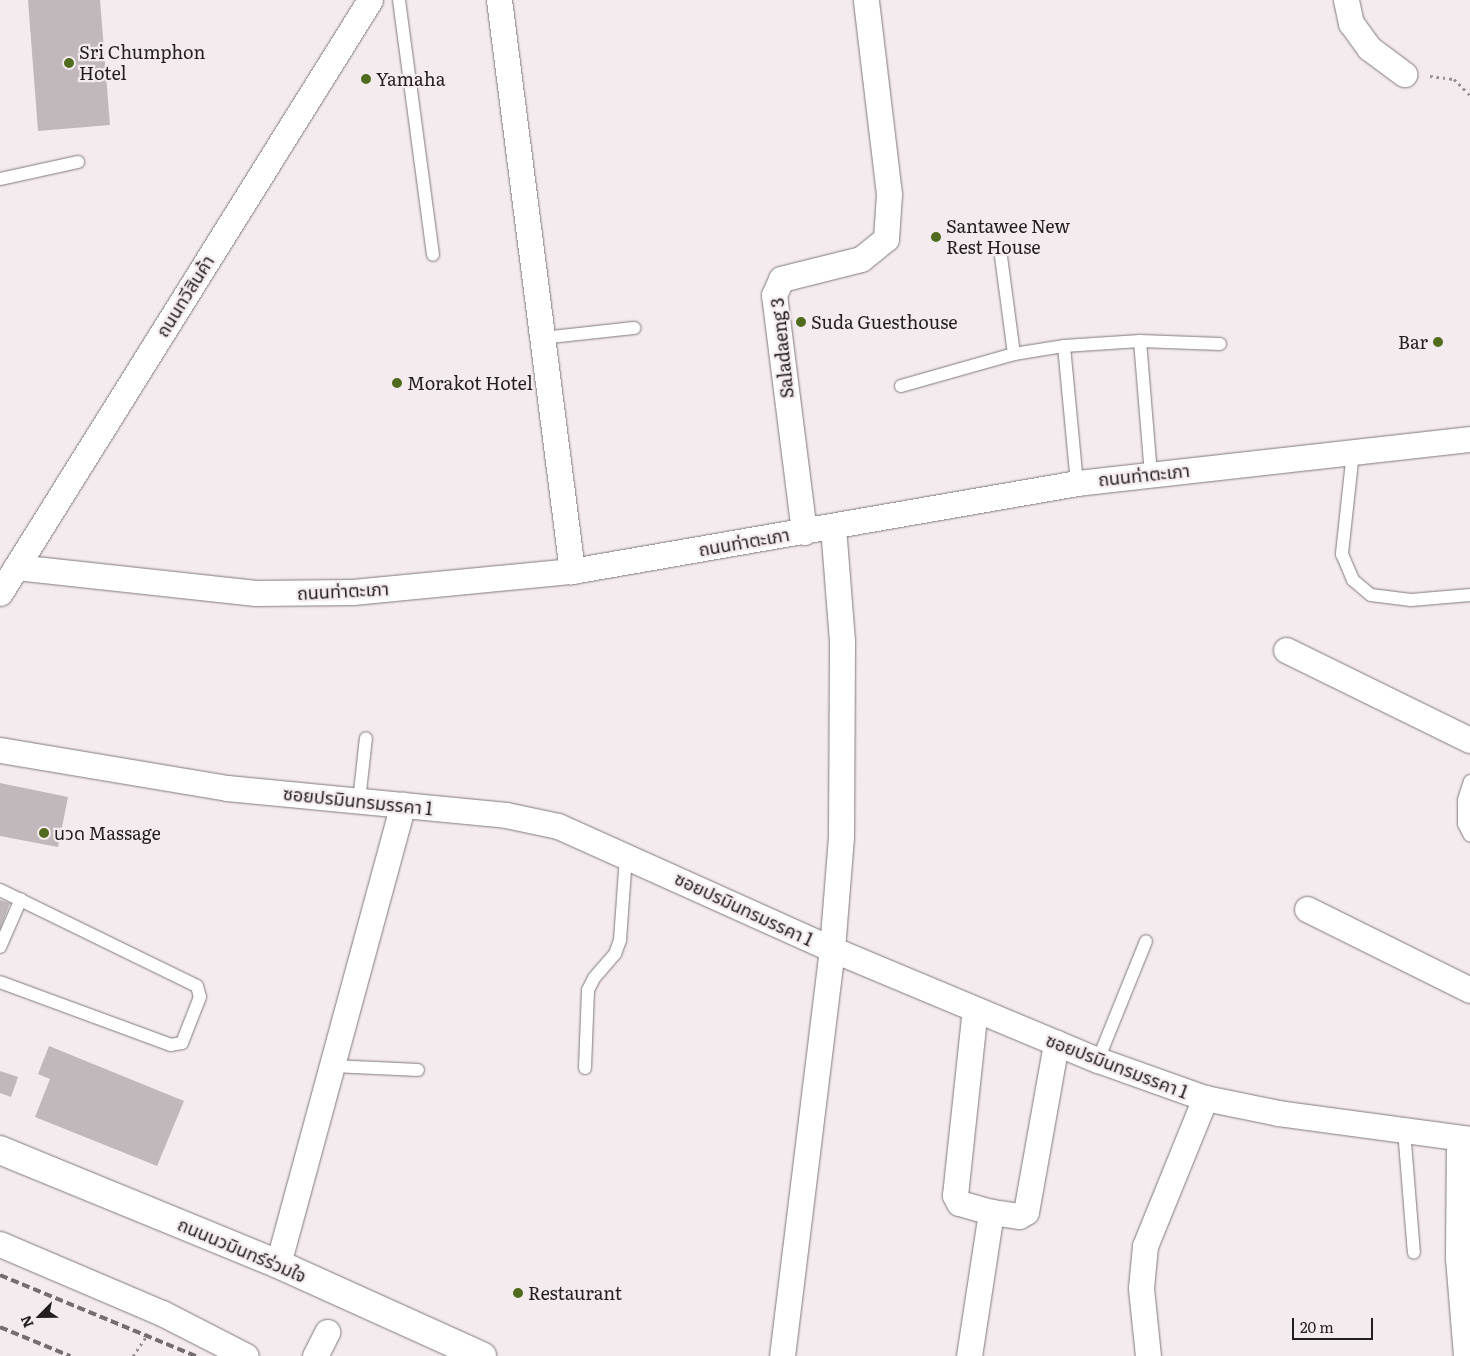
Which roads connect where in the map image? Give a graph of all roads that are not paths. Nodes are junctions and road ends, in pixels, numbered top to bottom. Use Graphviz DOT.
graph roads {
  1 [pos="370,0"];
  2 [pos="399,0"];
  3 [pos="499,0"];
  4 [pos="866,0"];
  5 [pos="1346,0"];
  6 [pos="1404,74"];
  7 [pos="78,162"];
  8 [pos="0,178"];
  9 [pos="1000,248"];
  10 [pos="433,255"];
  11 [pos="634,328"];
  12 [pos="542,338"];
  13 [pos="1140,341"];
  14 [pos="1220,344"];
  15 [pos="1064,346"];
  16 [pos="1014,354"];
  17 [pos="901,386"];
  18 [pos="1470,439"];
  19 [pos="1353,452"];
  20 [pos="1151,474"];
  21 [pos="1077,483"];
  22 [pos="833,527"];
  23 [pos="804,532"];
  24 [pos="16,567"];
  25 [pos="572,571"];
  26 [pos="0,593"];
  27 [pos="1470,594"];
  28 [pos="1286,650"];
  29 [pos="366,738"];
  30 [pos="1470,740"];
  31 [pos="0,750"];
  32 [pos="1470,781"];
  33 [pos="359,801"];
  34 [pos="403,805"];
  35 [pos="1470,836"];
  36 [pos="626,856"];
  37 [pos="0,890"];
  38 [pos="21,898"];
  39 [pos="1307,909"];
  40 [pos="1146,941"];
  41 [pos="0,947"];
  42 [pos="832,949"];
  43 [pos="0,982"];
  44 [pos="1470,990"];
  45 [pos="975,1009"];
  46 [pos="1056,1043"];
  47 [pos="1098,1060"];
  48 [pos="332,1066"];
  49 [pos="585,1068"];
  50 [pos="418,1070"];
  51 [pos="1205,1098"];
  52 [pos="1404,1130"];
  53 [pos="1464,1138"];
  54 [pos="0,1150"];
  55 [pos="991,1212"];
  56 [pos="0,1244"];
  57 [pos="1414,1253"];
  58 [pos="278,1264"];
  59 [pos="327,1332"];
  60 [pos="246,1356"];
  61 [pos="315,1356"];
  62 [pos="482,1356"];
  63 [pos="782,1356"];
  64 [pos="969,1356"];
  65 [pos="1148,1356"];
  66 [pos="1466,1356"];
  1 -- 24 [label="street, ถนนทวีสินค้า"];
  2 -- 10 [label="lane"];
  3 -- 12 [label="street"];
  4 -- 23 [label="street, Saladaeng 3"];
  5 -- 6 [label="street"];
  7 -- 8 [label="lane"];
  9 -- 16 [label="lane"];
  11 -- 12 [label="lane"];
  12 -- 25 [label="street"];
  13 -- 14 [label="lane"];
  13 -- 15 [label="lane"];
  13 -- 20 [label="lane"];
  15 -- 16 [label="lane"];
  15 -- 21 [label="lane"];
  16 -- 17 [label="lane"];
  18 -- 19 [label="street, ถนนท่าตะเภา"];
  19 -- 20 [label="street, ถนนท่าตะเภา"];
  19 -- 27 [label="lane"];
  20 -- 21 [label="street, ถนนท่าตะเภา"];
  21 -- 22 [label="street, ถนนท่าตะเภา"];
  22 -- 23 [label="street, ถนนท่าตะเภา"];
  22 -- 42 [label="street"];
  23 -- 25 [label="street, ถนนท่าตะเภา"];
  24 -- 25 [label="street, ถนนท่าตะเภา"];
  24 -- 26 [label="street, ถนนทวีสินค้า"];
  28 -- 30 [label="street"];
  29 -- 33 [label="lane"];
  31 -- 33 [label="street, ซอยปรมินทรมรรคา 1"];
  32 -- 35 [label="lane"];
  33 -- 34 [label="street, ซอยปรมินทรมรรคา 1"];
  34 -- 36 [label="street, ซอยปรมินทรมรรคา 1"];
  34 -- 48 [label="street"];
  36 -- 42 [label="street, ซอยปรมินทรมรรคา 1"];
  36 -- 49 [label="lane"];
  37 -- 38 [label="lane"];
  38 -- 41 [label="lane"];
  38 -- 43 [label="lane"];
  39 -- 44 [label="street"];
  40 -- 47 [label="lane"];
  42 -- 45 [label="street, ซอยปรมินทรมรรคา 1"];
  42 -- 63 [label="street"];
  45 -- 46 [label="street, ซอยปรมินทรมรรคา 1"];
  45 -- 55 [label="street"];
  46 -- 47 [label="street, ซอยปรมินทรมรรคา 1"];
  46 -- 55 [label="street"];
  47 -- 51 [label="street, ซอยปรมินทรมรรคา 1"];
  48 -- 50 [label="lane"];
  48 -- 58 [label="street"];
  51 -- 52 [label="street, ซอยปรมินทรมรรคา 1"];
  51 -- 65 [label="street"];
  52 -- 53 [label="street, ซอยปรมินทรมรรคา 1"];
  52 -- 57 [label="lane"];
  53 -- 66 [label="street"];
  54 -- 58 [label="street, ถนนนวมินทร์ร่วมใจ"];
  55 -- 64 [label="street"];
  56 -- 60 [label="street"];
  58 -- 62 [label="street, ถนนนวมินทร์ร่วมใจ"];
  59 -- 61 [label="street"];
}
